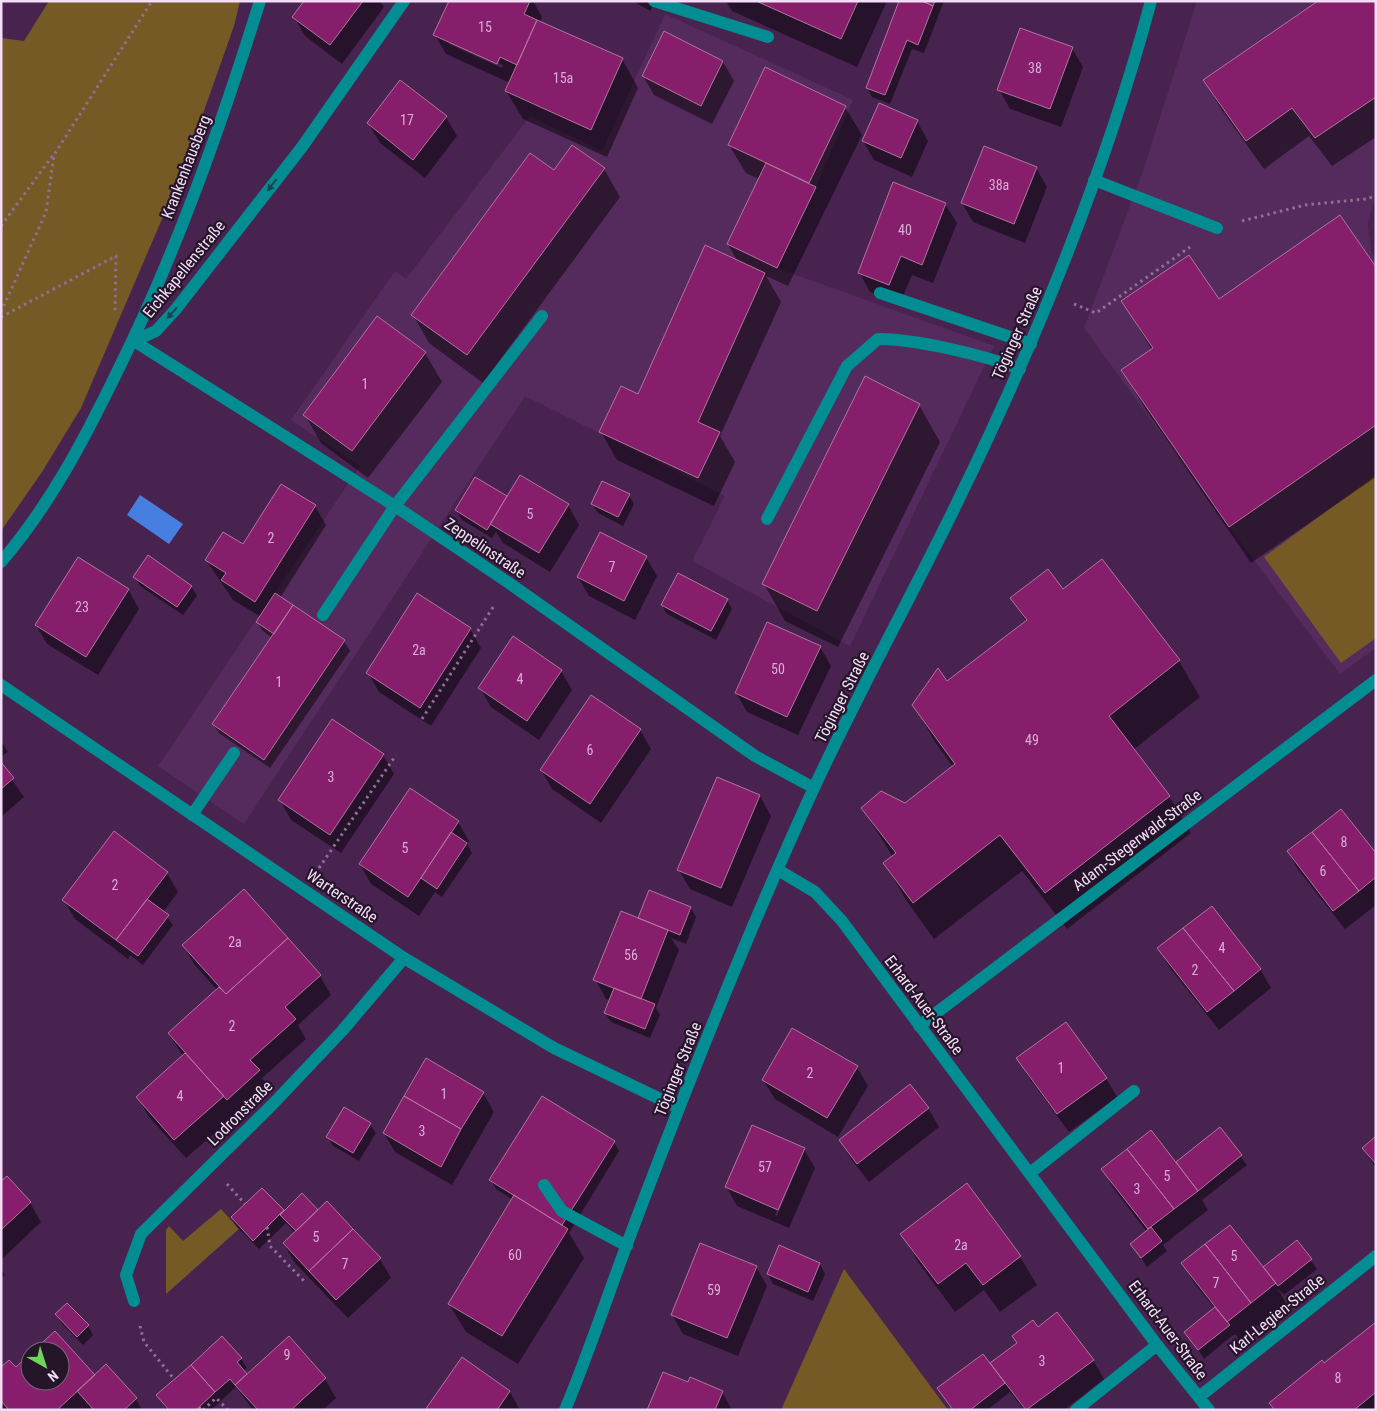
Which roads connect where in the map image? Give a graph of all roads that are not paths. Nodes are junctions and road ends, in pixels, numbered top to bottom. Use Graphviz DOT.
graph roads {
  1 [pos="260,1"];
  2 [pos="404,1"];
  3 [pos="654,1"];
  4 [pos="1151,1"];
  5 [pos="768,37"];
  6 [pos="1094,180"];
  7 [pos="1217,228"];
  8 [pos="880,293"];
  9 [pos="542,316"];
  10 [pos="134,341"];
  11 [pos="1031,344"];
  12 [pos="1020,369"];
  13 [pos="395,506"];
  14 [pos="767,519"];
  15 [pos="1,562"];
  16 [pos="323,616"];
  17 [pos="1376,680"];
  18 [pos="1,685"];
  19 [pos="234,753"];
  20 [pos="814,788"];
  21 [pos="192,815"];
  22 [pos="778,870"];
  23 [pos="404,958"];
  24 [pos="918,1026"];
  25 [pos="1134,1091"];
  26 [pos="679,1108"];
  27 [pos="1030,1173"];
  28 [pos="544,1185"];
  29 [pos="627,1246"];
  30 [pos="1376,1256"];
  31 [pos="134,1301"];
  32 [pos="1157,1345"];
  33 [pos="1199,1398"];
  34 [pos="565,1410"];
  35 [pos="1076,1410"];
  36 [pos="1208,1410"];
  1 -- 10 [label="street, Krankenhausberg"];
  2 -- 10 [label="street, Eichkapellenstraße, one-way"];
  3 -- 5 [label="street"];
  4 -- 6 [label="street, Töginger Straße"];
  6 -- 7 [label="street"];
  6 -- 11 [label="street, Töginger Straße"];
  8 -- 11 [label="street"];
  9 -- 13 [label="street"];
  10 -- 13 [label="street, Zeppelinstraße"];
  10 -- 15 [label="street"];
  11 -- 12 [label="street, Töginger Straße"];
  12 -- 14 [label="street"];
  12 -- 20 [label="street, Töginger Straße"];
  13 -- 16 [label="street"];
  13 -- 20 [label="street, Zeppelinstraße"];
  17 -- 24 [label="street, Adam-Stegerwald-Straße"];
  18 -- 21 [label="street, Warterstraße"];
  19 -- 21 [label="street"];
  20 -- 22 [label="street, Töginger Straße"];
  21 -- 23 [label="street, Warterstraße"];
  22 -- 24 [label="street, Erhard-Auer-Straße"];
  22 -- 26 [label="street, Töginger Straße"];
  23 -- 26 [label="street, Warterstraße"];
  23 -- 31 [label="street, Lodronstraße"];
  24 -- 27 [label="street, Erhard-Auer-Straße"];
  25 -- 27 [label="street"];
  26 -- 29 [label="street, Töginger Straße"];
  27 -- 32 [label="street, Erhard-Auer-Straße"];
  28 -- 29 [label="street"];
  29 -- 34 [label="street, Töginger Straße"];
  30 -- 33 [label="street, Karl-Legien-Straße"];
  32 -- 33 [label="street, Erhard-Auer-Straße"];
  32 -- 35 [label="street"];
  33 -- 36 [label="street, Erhard-Auer-Straße"];
}
